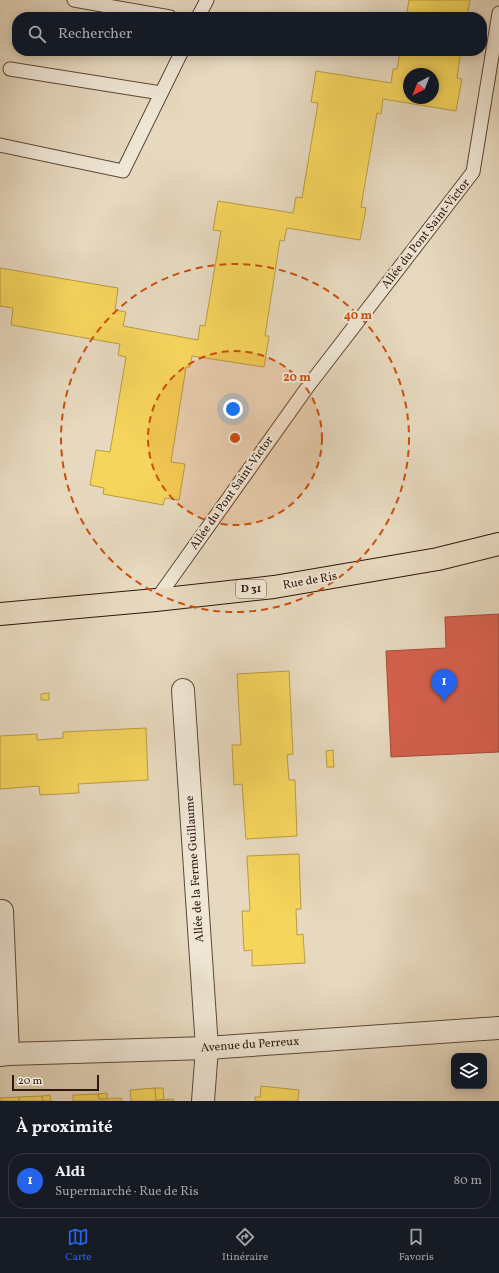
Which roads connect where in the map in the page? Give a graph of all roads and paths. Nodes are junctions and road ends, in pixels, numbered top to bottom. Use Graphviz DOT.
graph roads {
  1 [pos="74,0"];
  2 [pos="207,0"];
  3 [pos="142,12"];
  4 [pos="201,12"];
  5 [pos="499,13"];
  6 [pos="180,56"];
  7 [pos="10,69"];
  8 [pos="161,93"];
  9 [pos="0,145"];
  10 [pos="499,544"];
  11 [pos="156,600"];
  12 [pos="0,614"];
  13 [pos="183,690"];
  14 [pos="2,912"];
  15 [pos="499,1028"];
  16 [pos="207,1048"];
  17 [pos="4,1054"];
  18 [pos="203,1101"];
  1 -- 3 [label="lane"];
  2 -- 4 [label="lane"];
  5 -- 11 [label="lane, Allée du Pont Saint-Victor"];
  6 -- 8 [label="lane"];
  7 -- 8 [label="lane"];
  8 -- 9 [label="lane"];
  10 -- 11 [label="main road, Rue de Ris / D 31"];
  11 -- 12 [label="main road, Rue de Ris / D 31"];
  13 -- 16 [label="street, Allée de la Ferme Guillaume"];
  14 -- 17 [label="street"];
  15 -- 16 [label="street, Avenue du Perreux"];
  16 -- 17 [label="street, Avenue du Perreux"];
  16 -- 18 [label="street, Allée de la Ferme Guillaume"];
}
